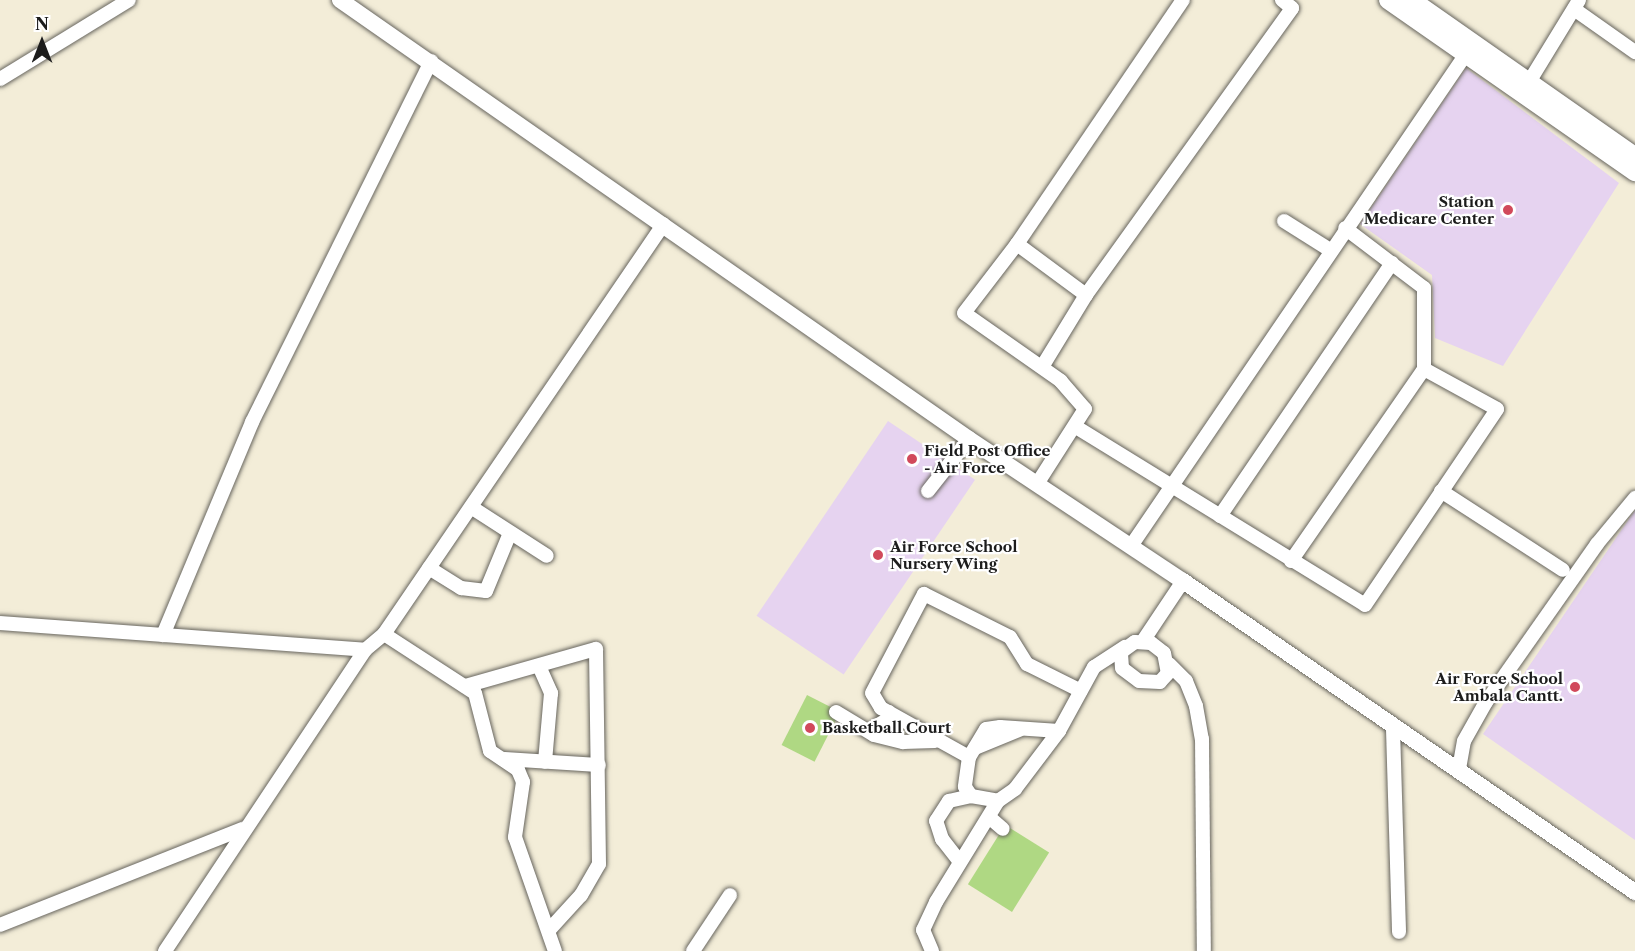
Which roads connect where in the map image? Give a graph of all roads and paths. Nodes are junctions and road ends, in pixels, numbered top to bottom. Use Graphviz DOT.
graph roads {
  1 [pos="129,0"];
  2 [pos="340,0"];
  3 [pos="1183,0"];
  4 [pos="1282,0"];
  5 [pos="1388,0"];
  6 [pos="1412,0"];
  7 [pos="1576,5"];
  8 [pos="1635,52"];
  9 [pos="1466,54"];
  10 [pos="431,61"];
  11 [pos="0,79"];
  12 [pos="1530,82"];
  13 [pos="1635,156"];
  14 [pos="1635,172"];
  15 [pos="1284,221"];
  16 [pos="664,224"];
  17 [pos="1345,228"];
  18 [pos="1017,244"];
  19 [pos="1330,250"];
  20 [pos="1392,263"];
  21 [pos="1086,295"];
  22 [pos="1042,367"];
  23 [pos="1424,369"];
  24 [pos="1076,427"];
  25 [pos="969,439"];
  26 [pos="1037,484"];
  27 [pos="1172,486"];
  28 [pos="928,491"];
  29 [pos="1442,491"];
  30 [pos="1635,498"];
  31 [pos="471,507"];
  32 [pos="1220,516"];
  33 [pos="510,532"];
  34 [pos="1131,546"];
  35 [pos="547,556"];
  36 [pos="1291,561"];
  37 [pos="429,568"];
  38 [pos="1563,570"];
  39 [pos="1183,581"];
  40 [pos="0,623"];
  41 [pos="384,634"];
  42 [pos="163,635"];
  43 [pos="1143,641"];
  44 [pos="1125,646"];
  45 [pos="365,650"];
  46 [pos="1169,664"];
  47 [pos="539,666"];
  48 [pos="465,686"];
  49 [pos="1081,691"];
  50 [pos="836,712"];
  51 [pos="889,712"];
  52 [pos="1393,729"];
  53 [pos="1059,731"];
  54 [pos="886,737"];
  55 [pos="943,743"];
  56 [pos="972,752"];
  57 [pos="504,759"];
  58 [pos="545,762"];
  59 [pos="599,765"];
  60 [pos="1459,769"];
  61 [pos="971,796"];
  62 [pos="998,801"];
  63 [pos="988,817"];
  64 [pos="243,829"];
  65 [pos="1003,829"];
  66 [pos="960,862"];
  67 [pos="1635,892"];
  68 [pos="730,895"];
  69 [pos="0,925"];
  70 [pos="550,929"];
  71 [pos="1399,932"];
  72 [pos="165,951"];
  73 [pos="555,951"];
  74 [pos="693,951"];
  75 [pos="932,951"];
  76 [pos="1204,951"];
  1 -- 11 [label="street"];
  2 -- 10 [label="street"];
  3 -- 18 [label="street"];
  4 -- 21 [label="street"];
  5 -- 9 [label="main road"];
  6 -- 12 [label="main road"];
  7 -- 8 [label="street"];
  7 -- 12 [label="street"];
  9 -- 14 [label="main road"];
  9 -- 17 [label="street"];
  10 -- 16 [label="street"];
  10 -- 42 [label="street"];
  12 -- 13 [label="main road"];
  15 -- 19 [label="street"];
  16 -- 25 [label="street"];
  16 -- 31 [label="street"];
  17 -- 19 [label="street"];
  17 -- 20 [label="street"];
  18 -- 21 [label="street"];
  18 -- 22 [label="street"];
  19 -- 27 [label="street"];
  20 -- 23 [label="street"];
  20 -- 32 [label="street"];
  21 -- 22 [label="street"];
  22 -- 24 [label="street"];
  23 -- 29 [label="street"];
  23 -- 36 [label="street"];
  24 -- 26 [label="street"];
  24 -- 27 [label="street"];
  25 -- 26 [label="street"];
  25 -- 28 [label="street"];
  26 -- 34 [label="street"];
  27 -- 32 [label="street"];
  27 -- 34 [label="street"];
  29 -- 36 [label="street"];
  29 -- 38 [label="street"];
  30 -- 60 [label="street"];
  31 -- 33 [label="street"];
  31 -- 37 [label="street"];
  32 -- 36 [label="street"];
  33 -- 35 [label="street"];
  33 -- 37 [label="street"];
  34 -- 39 [label="street"];
  37 -- 41 [label="street"];
  39 -- 43 [label="street"];
  39 -- 52 [label="street"];
  40 -- 42 [label="street"];
  41 -- 45 [label="street"];
  41 -- 48 [label="street"];
  42 -- 45 [label="street"];
  43 -- 44 [label="street"];
  43 -- 46 [label="street"];
  44 -- 46 [label="street"];
  44 -- 49 [label="street"];
  45 -- 64 [label="street"];
  46 -- 76 [label="street"];
  47 -- 48 [label="street"];
  47 -- 58 [label="street"];
  47 -- 59 [label="street"];
  48 -- 57 [label="street"];
  49 -- 51 [label="street"];
  49 -- 53 [label="street"];
  50 -- 54 [label="street"];
  51 -- 54 [label="street"];
  51 -- 55 [label="street"];
  52 -- 60 [label="street"];
  52 -- 71 [label="street"];
  53 -- 56 [label="street"];
  53 -- 62 [label="street"];
  54 -- 55 [label="street"];
  55 -- 56 [label="street"];
  56 -- 61 [label="street"];
  57 -- 58 [label="street"];
  57 -- 70 [label="street"];
  58 -- 59 [label="street"];
  59 -- 70 [label="street"];
  60 -- 67 [label="street"];
  61 -- 62 [label="street"];
  61 -- 66 [label="street"];
  62 -- 63 [label="street"];
  63 -- 65 [label="street"];
  63 -- 66 [label="street"];
  64 -- 69 [label="street"];
  64 -- 72 [label="street"];
  66 -- 75 [label="street"];
  68 -- 74 [label="street"];
  70 -- 73 [label="street"];
}
